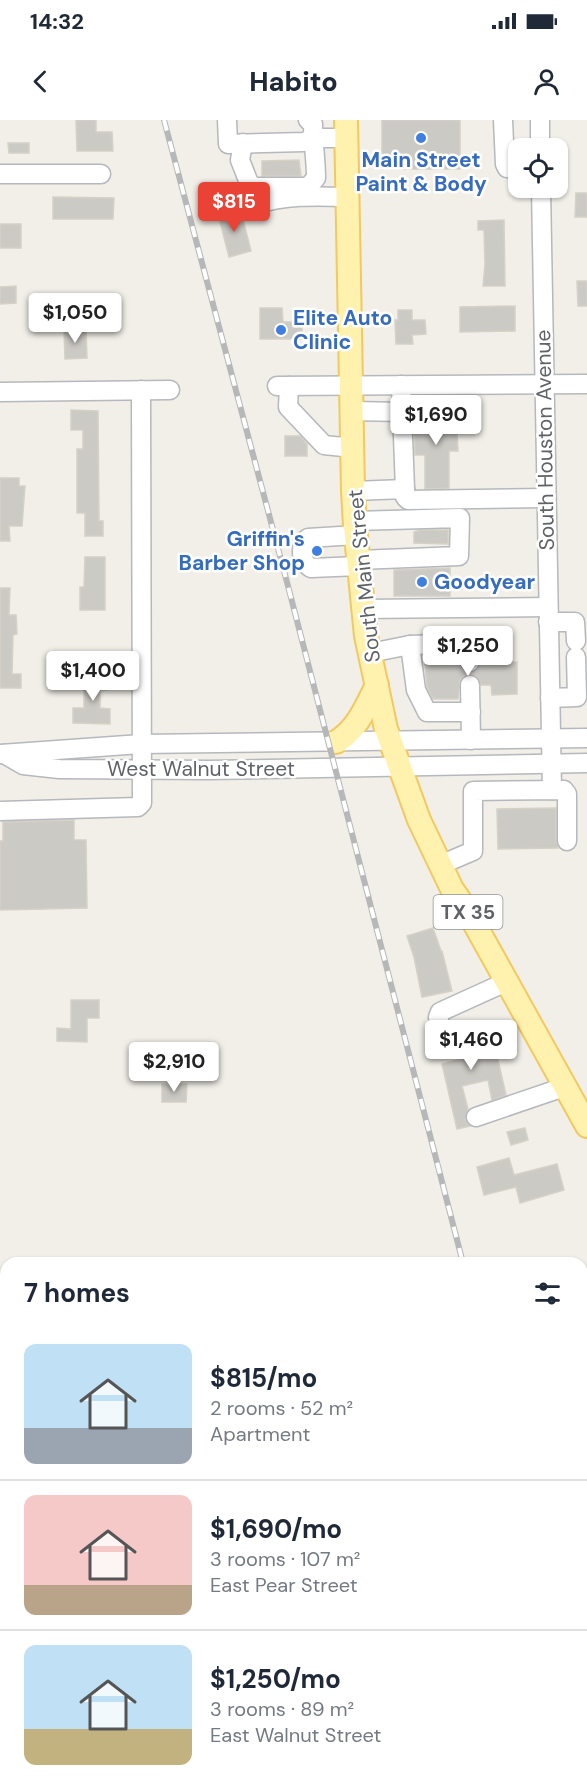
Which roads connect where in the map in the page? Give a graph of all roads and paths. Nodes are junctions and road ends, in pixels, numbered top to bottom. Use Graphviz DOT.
graph roads {
  1 [pos="227,120"];
  2 [pos="308,120"];
  3 [pos="503,120"];
  4 [pos="540,120"];
  5 [pos="347,129"];
  6 [pos="313,138"];
  7 [pos="540,138"];
  8 [pos="243,143"];
  9 [pos="508,169"];
  10 [pos="0,174"];
  11 [pos="101,174"];
  12 [pos="347,196"];
  13 [pos="541,198"];
  14 [pos="255,205"];
  15 [pos="544,384"];
  16 [pos="587,384"];
  17 [pos="401,385"];
  18 [pos="351,386"];
  19 [pos="141,390"];
  20 [pos="170,390"];
  21 [pos="0,392"];
  22 [pos="352,411"];
  23 [pos="403,412"];
  24 [pos="352,448"];
  25 [pos="405,489"];
  26 [pos="353,491"];
  27 [pos="546,498"];
  28 [pos="459,499"];
  29 [pos="459,518"];
  30 [pos="355,528"];
  31 [pos="358,563"];
  32 [pos="363,609"];
  33 [pos="548,614"];
  34 [pos="410,645"];
  35 [pos="370,653"];
  36 [pos="470,662"];
  37 [pos="377,685"];
  38 [pos="470,685"];
  39 [pos="550,698"];
  40 [pos="471,712"];
  41 [pos="587,738"];
  42 [pos="551,739"];
  43 [pos="471,740"];
  44 [pos="392,741"];
  45 [pos="336,742"];
  46 [pos="141,744"];
  47 [pos="2,754"];
  48 [pos="587,763"];
  49 [pos="551,764"];
  50 [pos="472,766"];
  51 [pos="401,768"];
  52 [pos="141,770"];
  53 [pos="552,790"];
  54 [pos="473,791"];
  55 [pos="0,811"];
  56 [pos="567,841"];
  57 [pos="440,865"];
  58 [pos="506,982"];
  59 [pos="446,1046"];
  60 [pos="564,1087"];
  61 [pos="476,1117"];
  62 [pos="587,1126"];
  1 -- 8 [label="street"];
  2 -- 6 [label="street"];
  3 -- 9 [label="street"];
  4 -- 7 [label="street"];
  5 -- 6 [label="street"];
  5 -- 12 [label="main road, South Main Street / TX 35"];
  6 -- 8 [label="street"];
  6 -- 8 [label="street"];
  10 -- 11 [label="street"];
  12 -- 14 [label="street"];
  12 -- 18 [label="main road, South Main Street / TX 35"];
  13 -- 15 [label="street, South Houston Avenue"];
  15 -- 16 [label="street"];
  15 -- 17 [label="street"];
  15 -- 27 [label="street, South Houston Avenue"];
  17 -- 18 [label="street"];
  17 -- 23 [label="street"];
  18 -- 22 [label="main road, South Main Street / TX 35"];
  18 -- 24 [label="street"];
  19 -- 20 [label="street"];
  19 -- 21 [label="street"];
  19 -- 46 [label="street"];
  22 -- 23 [label="street"];
  22 -- 24 [label="main road, South Main Street / TX 35"];
  23 -- 25 [label="street"];
  24 -- 26 [label="main road, South Main Street / TX 35"];
  25 -- 26 [label="street"];
  25 -- 28 [label="street"];
  26 -- 30 [label="main road, South Main Street / TX 35"];
  27 -- 28 [label="street"];
  27 -- 33 [label="street, South Houston Avenue"];
  28 -- 29 [label="street"];
  29 -- 30 [label="street"];
  29 -- 31 [label="street"];
  30 -- 31 [label="main road, South Main Street / TX 35"];
  30 -- 31 [label="street"];
  31 -- 32 [label="main road, South Main Street / TX 35"];
  32 -- 33 [label="street"];
  32 -- 35 [label="main road, South Main Street / TX 35"];
  33 -- 39 [label="street, South Houston Avenue"];
  33 -- 39 [label="street"];
  34 -- 35 [label="street"];
  34 -- 36 [label="street"];
  34 -- 40 [label="street"];
  35 -- 37 [label="main road, South Main Street / TX 35"];
  37 -- 44 [label="main road, South Main Street / TX 35"];
  37 -- 45 [label="main road"];
  38 -- 40 [label="street"];
  39 -- 42 [label="street, South Houston Avenue"];
  40 -- 43 [label="street"];
  41 -- 42 [label="street, West Walnut Street"];
  42 -- 43 [label="street, West Walnut Street"];
  42 -- 49 [label="street, South Houston Avenue"];
  43 -- 44 [label="street, West Walnut Street"];
  44 -- 45 [label="street, West Walnut Street"];
  44 -- 51 [label="main road, South Main Street / TX 35"];
  45 -- 46 [label="street, West Walnut Street"];
  46 -- 47 [label="street, West Walnut Street"];
  46 -- 52 [label="street"];
  47 -- 52 [label="street, West Walnut Street"];
  48 -- 49 [label="street, West Walnut Street"];
  49 -- 50 [label="street, West Walnut Street"];
  49 -- 53 [label="street, South Houston Avenue"];
  50 -- 51 [label="street, West Walnut Street"];
  50 -- 54 [label="street"];
  51 -- 52 [label="street, West Walnut Street"];
  51 -- 57 [label="main road, South Main Street / TX 35"];
  52 -- 55 [label="street"];
  53 -- 54 [label="street"];
  53 -- 56 [label="street"];
  54 -- 57 [label="street"];
  57 -- 58 [label="main road, South Main Street / TX 35"];
  58 -- 59 [label="street"];
  58 -- 60 [label="main road, South Main Street / TX 35"];
  60 -- 61 [label="street"];
  60 -- 62 [label="main road, South Main Street / TX 35"];
}
